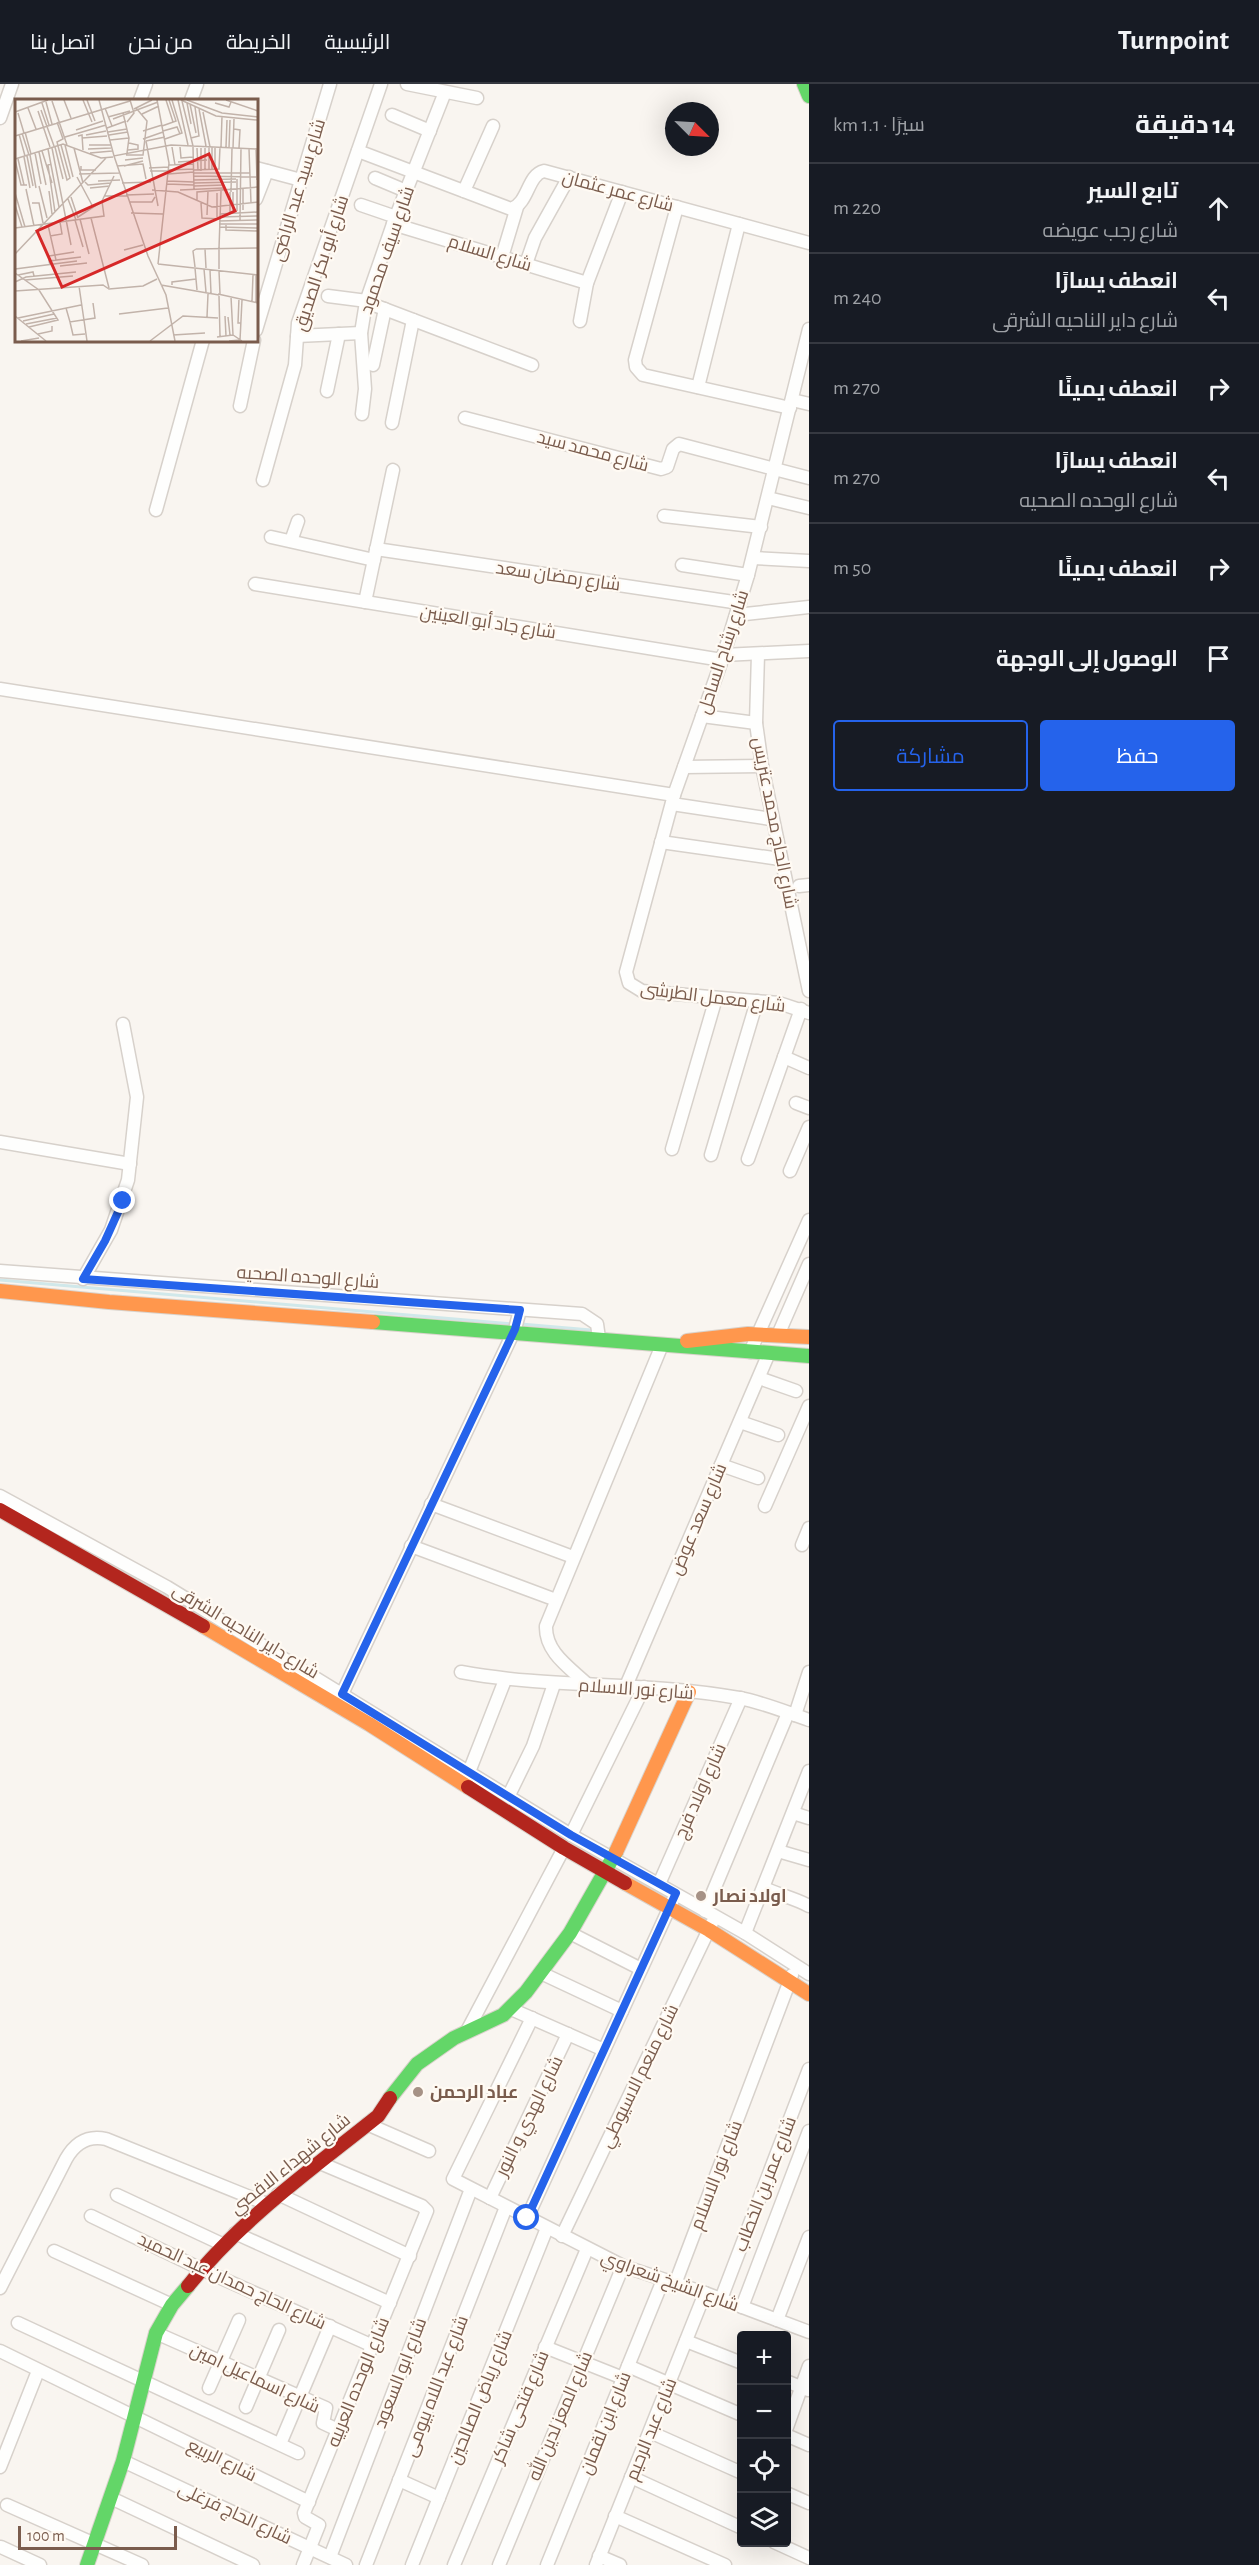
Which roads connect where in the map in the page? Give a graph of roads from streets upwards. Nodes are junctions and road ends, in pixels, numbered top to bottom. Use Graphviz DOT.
graph roads {
  1 [pos="12,84"];
  2 [pos="146,84"];
  3 [pos="197,84"];
  4 [pos="330,84"];
  5 [pos="381,84"];
  6 [pos="407,84"];
  7 [pos="804,84"];
  8 [pos="446,92"];
  9 [pos="809,96"];
  10 [pos="477,98"];
  11 [pos="140,99"];
  12 [pos="191,99"];
  13 [pos="392,116"];
  14 [pos="0,118"];
  15 [pos="493,126"];
  16 [pos="430,131"];
  17 [pos="358,151"];
  18 [pos="262,170"];
  19 [pos="414,171"];
  20 [pos="569,177"];
  21 [pos="375,178"];
  22 [pos="301,180"];
  23 [pos="258,189"];
  24 [pos="406,191"];
  25 [pos="464,191"];
  26 [pos="622,192"];
  27 [pos="361,205"];
  28 [pos="517,207"];
  29 [pos="677,207"];
  30 [pos="394,221"];
  31 [pos="739,224"];
  32 [pos="809,243"];
  33 [pos="502,257"];
  34 [pos="526,264"];
  35 [pos="587,282"];
  36 [pos="328,296"];
  37 [pos="367,302"];
  38 [pos="385,309"];
  39 [pos="413,320"];
  40 [pos="580,321"];
  41 [pos="258,323"];
  42 [pos="361,333"];
  43 [pos="339,334"];
  44 [pos="297,336"];
  45 [pos="808,338"];
  46 [pos="202,342"];
  47 [pos="254,342"];
  48 [pos="373,365"];
  49 [pos="531,365"];
  50 [pos="805,366"];
  51 [pos="698,387"];
  52 [pos="327,391"];
  53 [pos="791,404"];
  54 [pos="809,404"];
  55 [pos="240,406"];
  56 [pos="362,414"];
  57 [pos="465,418"];
  58 [pos="392,423"];
  59 [pos="776,468"];
  60 [pos="393,470"];
  61 [pos="809,478"];
  62 [pos="264,480"];
  63 [pos="768,498"];
  64 [pos="809,508"];
  65 [pos="156,510"];
  66 [pos="664,516"];
  67 [pos="298,521"];
  68 [pos="761,527"];
  69 [pos="271,537"];
  70 [pos="291,541"];
  71 [pos="375,555"];
  72 [pos="753,558"];
  73 [pos="809,561"];
  74 [pos="682,565"];
  75 [pos="748,575"];
  76 [pos="255,584"];
  77 [pos="365,602"];
  78 [pos="740,603"];
  79 [pos="809,607"];
  80 [pos="736,615"];
  81 [pos="809,651"];
  82 [pos="758,654"];
  83 [pos="723,657"];
  84 [pos="0,689"];
  85 [pos="702,716"];
  86 [pos="756,723"];
  87 [pos="762,766"];
  88 [pos="684,767"];
  89 [pos="673,799"];
  90 [pos="771,819"];
  91 [pos="661,842"];
  92 [pos="780,859"];
  93 [pos="626,972"];
  94 [pos="809,991"];
  95 [pos="716,998"];
  96 [pos="757,1001"];
  97 [pos="805,1011"];
  98 [pos="123,1024"];
  99 [pos="784,1057"];
  100 [pos="809,1068"];
  101 [pos="796,1102"];
  102 [pos="809,1108"];
  103 [pos="809,1127"];
  104 [pos="0,1142"];
  105 [pos="672,1149"];
  106 [pos="711,1155"];
  107 [pos="748,1159"];
  108 [pos="130,1164"];
  109 [pos="790,1171"];
  110 [pos="809,1220"];
  111 [pos="809,1264"];
  112 [pos="0,1271"];
  113 [pos="83,1279"];
  114 [pos="0,1291"];
  115 [pos="517,1323"];
  116 [pos="759,1333"];
  117 [pos="778,1335"];
  118 [pos="598,1338"];
  119 [pos="809,1338"];
  120 [pos="662,1345"];
  121 [pos="750,1352"];
  122 [pos="769,1353"];
  123 [pos="809,1356"];
  124 [pos="759,1378"];
  125 [pos="796,1391"];
  126 [pos="809,1406"];
  127 [pos="740,1422"];
  128 [pos="778,1435"];
  129 [pos="721,1465"];
  130 [pos="758,1478"];
  131 [pos="0,1496"];
  132 [pos="431,1504"];
  133 [pos="765,1506"];
  134 [pos="0,1510"];
  135 [pos="809,1528"];
  136 [pos="802,1545"];
  137 [pos="411,1546"];
  138 [pos="573,1557"];
  139 [pos="556,1600"];
  140 [pos="461,1672"];
  141 [pos="809,1672"];
  142 [pos="505,1680"];
  143 [pos="554,1684"];
  144 [pos="586,1684"];
  145 [pos="626,1686"];
  146 [pos="644,1687"];
  147 [pos="689,1692"];
  148 [pos="342,1694"];
  149 [pos="741,1698"];
  150 [pos="791,1714"];
  151 [pos="809,1720"];
  152 [pos="809,1771"];
  153 [pos="469,1772"];
  154 [pos="508,1796"];
  155 [pos="793,1813"];
  156 [pos="809,1818"];
  157 [pos="571,1835"];
  158 [pos="564,1848"];
  159 [pos="778,1851"];
  160 [pos="613,1858"];
  161 [pos="809,1860"];
  162 [pos="606,1872"];
  163 [pos="659,1884"];
  164 [pos="764,1888"];
  165 [pos="676,1893"];
  166 [pos="809,1906"];
  167 [pos="669,1907"];
  168 [pos="710,1914"];
  169 [pos="709,1930"];
  170 [pos="570,1933"];
  171 [pos="745,1933"];
  172 [pos="796,1966"];
  173 [pos="641,1968"];
  174 [pos="541,1973"];
  175 [pos="809,1974"];
  176 [pos="789,1982"];
  177 [pos="809,1994"];
  178 [pos="511,2009"];
  179 [pos="622,2011"];
  180 [pos="532,2018"];
  181 [pos="467,2031"];
  182 [pos="568,2034"];
  183 [pos="604,2050"];
  184 [pos="809,2068"];
  185 [pos="367,2124"];
  186 [pos="809,2131"];
  187 [pos="429,2151"];
  188 [pos="320,2163"];
  189 [pos="471,2189"];
  190 [pos="278,2194"];
  191 [pos="117,2195"];
  192 [pos="490,2198"];
  193 [pos="267,2204"];
  194 [pos="507,2207"];
  195 [pos="91,2216"];
  196 [pos="527,2218"];
  197 [pos="547,2228"];
  198 [pos="235,2233"];
  199 [pos="562,2236"];
  200 [pos="809,2237"];
  201 [pos="224,2245"];
  202 [pos="587,2249"];
  203 [pos="54,2251"];
  204 [pos="410,2256"];
  205 [pos="623,2266"];
  206 [pos="201,2269"];
  207 [pos="669,2282"];
  208 [pos="0,2288"];
  209 [pos="705,2293"];
  210 [pos="721,2299"];
  211 [pos="390,2303"];
  212 [pos="172,2305"];
  213 [pos="742,2307"];
  214 [pos="240,2320"];
  215 [pos="777,2320"];
  216 [pos="18,2322"];
  217 [pos="330,2326"];
  218 [pos="279,2330"];
  219 [pos="809,2332"];
  220 [pos="156,2333"];
  221 [pos="686,2341"];
  222 [pos="373,2346"];
  223 [pos="545,2347"];
  224 [pos="0,2352"];
  225 [pos="583,2361"];
  226 [pos="737,2361"];
  227 [pos="221,2362"];
  228 [pos="628,2366"];
  229 [pos="809,2366"];
  230 [pos="38,2371"];
  231 [pos="258,2378"];
  232 [pos="623,2378"];
  233 [pos="145,2381"];
  234 [pos="791,2383"];
  235 [pos="669,2384"];
  236 [pos="209,2388"];
  237 [pos="805,2389"];
  238 [pos="300,2397"];
  239 [pos="246,2407"];
  240 [pos="737,2413"];
  241 [pos="135,2419"];
  242 [pos="791,2419"];
  243 [pos="338,2430"];
  244 [pos="650,2432"];
  245 [pos="791,2437"];
  246 [pos="280,2444"];
  247 [pos="809,2445"];
  248 [pos="298,2453"];
  249 [pos="123,2461"];
  250 [pos="0,2467"];
  251 [pos="737,2471"];
  252 [pos="631,2477"];
  253 [pos="399,2480"];
  254 [pos="791,2495"];
  255 [pos="111,2498"];
  256 [pos="439,2498"];
  257 [pos="309,2502"];
  258 [pos="809,2503"];
  259 [pos="7,2505"];
  260 [pos="615,2516"];
  261 [pos="737,2526"];
  262 [pos="94,2544"];
  263 [pos="1,2547"];
  264 [pos="785,2547"];
  265 [pos="310,2548"];
  266 [pos="330,2557"];
  267 [pos="809,2558"];
  268 [pos="598,2560"];
  269 [pos="40,2565"];
  270 [pos="87,2565"];
  271 [pos="142,2565"];
  272 [pos="253,2565"];
  273 [pos="303,2565"];
  274 [pos="346,2565"];
  275 [pos="366,2565"];
  276 [pos="412,2565"];
  277 [pos="454,2565"];
  278 [pos="499,2565"];
  279 [pos="547,2565"];
  280 [pos="620,2565"];
  281 [pos="725,2565"];
  1 -- 14 [label="street"];
  2 -- 11 [label="street"];
  3 -- 12 [label="street"];
  4 -- 22 [label="street, شارع سيد عبد الراضى"];
  5 -- 17 [label="street, شارع أبو بكر الصديق"];
  6 -- 8 [label="street"];
  7 -- 9 [label="street"];
  8 -- 10 [label="street"];
  8 -- 16 [label="street, شارع سيف محمود"];
  13 -- 16 [label="street"];
  15 -- 25 [label="street"];
  16 -- 19 [label="street, شارع سيف محمود"];
  17 -- 19 [label="street"];
  17 -- 44 [label="street, شارع أبو بكر الصديق"];
  18 -- 22 [label="street"];
  18 -- 23 [label="street"];
  19 -- 24 [label="street, شارع سيف محمود"];
  19 -- 25 [label="street"];
  20 -- 26 [label="street, شارع عمر عثمان"];
  20 -- 28 [label="street, شارع عمر عثمان"];
  20 -- 34 [label="street"];
  21 -- 24 [label="street"];
  22 -- 41 [label="street, شارع سيد عبد الراضى"];
  24 -- 30 [label="street, شارع سيف محمود"];
  25 -- 28 [label="street"];
  26 -- 29 [label="street, شارع عمر عثمان"];
  26 -- 35 [label="street"];
  27 -- 30 [label="street, شارع السلام"];
  28 -- 33 [label="street"];
  29 -- 31 [label="street, شارع عمر عثمان"];
  29 -- 51 [label="street"];
  30 -- 33 [label="street, شارع السلام"];
  30 -- 37 [label="street, شارع سيف محمود"];
  31 -- 32 [label="street, شارع عمر عثمان"];
  31 -- 51 [label="street"];
  33 -- 34 [label="street, شارع السلام"];
  34 -- 35 [label="street, شارع السلام"];
  35 -- 40 [label="street"];
  36 -- 37 [label="street"];
  37 -- 38 [label="street"];
  37 -- 42 [label="street, شارع سيف محمود"];
  38 -- 39 [label="street"];
  38 -- 48 [label="street"];
  39 -- 49 [label="street"];
  39 -- 58 [label="street"];
  42 -- 43 [label="street"];
  42 -- 56 [label="street, شارع سيف محمود"];
  43 -- 44 [label="street"];
  43 -- 52 [label="street"];
  44 -- 62 [label="street, شارع أبو بكر الصديق"];
  45 -- 50 [label="street, شارع رشاح الساحل"];
  46 -- 65 [label="street"];
  47 -- 55 [label="street"];
  50 -- 53 [label="street, شارع رشاح الساحل"];
  51 -- 53 [label="street"];
  53 -- 54 [label="street"];
  53 -- 59 [label="street, شارع رشاح الساحل"];
  57 -- 59 [label="street, شارع محمد سيد"];
  59 -- 61 [label="street"];
  59 -- 63 [label="street, شارع رشاح الساحل"];
  60 -- 71 [label="street"];
  63 -- 64 [label="street"];
  63 -- 68 [label="street, شارع رشاح الساحل"];
  66 -- 68 [label="street"];
  67 -- 70 [label="street"];
  68 -- 72 [label="street, شارع رشاح الساحل"];
  69 -- 70 [label="street, شارع رمضان سعد"];
  70 -- 71 [label="street, شارع رمضان سعد"];
  71 -- 77 [label="street"];
  71 -- 78 [label="street, شارع رمضان سعد"];
  72 -- 73 [label="street"];
  72 -- 75 [label="street, شارع رشاح الساحل"];
  74 -- 75 [label="street"];
  75 -- 78 [label="street, شارع رشاح الساحل"];
  76 -- 77 [label="street, شارع جاد أبو العينين"];
  77 -- 83 [label="street, شارع جاد أبو العينين"];
  78 -- 80 [label="street, شارع رشاح الساحل"];
  79 -- 80 [label="street"];
  80 -- 83 [label="street, شارع رشاح الساحل"];
  81 -- 82 [label="street, شارع جاد أبو العينين"];
  82 -- 83 [label="street, شارع جاد أبو العينين"];
  82 -- 86 [label="street, شارع الحاج محمد عتريس"];
  83 -- 85 [label="street, شارع رشاح الساحل"];
  84 -- 89 [label="street"];
  85 -- 86 [label="street"];
  85 -- 88 [label="street, شارع رشاح الساحل"];
  86 -- 87 [label="street, شارع الحاج محمد عتريس"];
  87 -- 88 [label="street"];
  87 -- 90 [label="street, شارع الحاج محمد عتريس"];
  88 -- 89 [label="street, شارع رشاح الساحل"];
  89 -- 90 [label="street"];
  89 -- 91 [label="street, شارع رشاح الساحل"];
  90 -- 92 [label="street, شارع الحاج محمد عتريس"];
  91 -- 92 [label="street"];
  91 -- 93 [label="street, شارع رشاح الساحل"];
  92 -- 94 [label="street, شارع الحاج محمد عتريس"];
  93 -- 95 [label="street, شارع معمل الطرشى"];
  95 -- 96 [label="street, شارع معمل الطرشى"];
  95 -- 105 [label="street"];
  96 -- 97 [label="street, شارع معمل الطرشى"];
  96 -- 106 [label="street"];
  97 -- 99 [label="street"];
  98 -- 108 [label="street"];
  99 -- 100 [label="street"];
  99 -- 107 [label="street"];
  101 -- 102 [label="street"];
  103 -- 109 [label="street"];
  104 -- 108 [label="street"];
  108 -- 113 [label="street"];
  110 -- 116 [label="street"];
  111 -- 117 [label="street"];
  112 -- 113 [label="street, شارع الوحده الصحيه"];
  113 -- 115 [label="street, شارع الوحده الصحيه"];
  114 -- 115 [label="street, شارع الوحده الصحيه"];
  115 -- 118 [label="street, شارع الوحده الصحيه"];
  115 -- 118 [label="street, شارع الوحده الصحيه"];
  115 -- 132 [label="street"];
  116 -- 117 [label="street, شارع الوحده الصحيه"];
  116 -- 120 [label="street, شارع الوحده الصحيه"];
  116 -- 121 [label="street"];
  117 -- 119 [label="street, شارع الوحده الصحيه"];
  118 -- 120 [label="street, شارع الوحده الصحيه"];
  120 -- 121 [label="street, شارع الوحده الصحيه"];
  120 -- 138 [label="street"];
  121 -- 122 [label="street, شارع الوحده الصحيه"];
  122 -- 123 [label="street, شارع الوحده الصحيه"];
  122 -- 124 [label="street, شارع سعد عوض"];
  124 -- 125 [label="street"];
  124 -- 127 [label="street, شارع سعد عوض"];
  126 -- 133 [label="street"];
  127 -- 128 [label="street"];
  127 -- 129 [label="street, شارع سعد عوض"];
  129 -- 130 [label="street"];
  129 -- 145 [label="street, شارع سعد عوض"];
  131 -- 148 [label="street, شارع داير الناحيه الشرقى"];
  132 -- 137 [label="street"];
  132 -- 138 [label="street"];
  134 -- 158 [label="street, شارع داير الناحيه الشرقى"];
  135 -- 136 [label="street"];
  137 -- 139 [label="street"];
  137 -- 148 [label="street"];
  138 -- 139 [label="street"];
  139 -- 144 [label="street"];
  140 -- 142 [label="street, شارع نور الاسلام"];
  141 -- 150 [label="street, شارع منعم الاسيوطي"];
  142 -- 143 [label="street, شارع نور الاسلام"];
  142 -- 153 [label="street"];
  143 -- 144 [label="street, شارع نور الاسلام"];
  143 -- 154 [label="street"];
  144 -- 145 [label="street, شارع نور الاسلام"];
  145 -- 146 [label="street, شارع نور الاسلام"];
  146 -- 147 [label="street, شارع نور الاسلام"];
  146 -- 157 [label="street"];
  147 -- 149 [label="street, شارع نور الاسلام"];
  147 -- 160 [label="street, شارع شهداء الاقصي"];
  148 -- 153 [label="street, شارع داير الناحيه الشرقى"];
  149 -- 150 [label="street, شارع نور الاسلام"];
  149 -- 163 [label="street, شارع اولاد فرج"];
  150 -- 151 [label="street, شارع نور الاسلام"];
  150 -- 168 [label="street, شارع منعم الاسيوطي"];
  152 -- 155 [label="street"];
  153 -- 154 [label="street, شارع داير الناحيه الشرقى"];
  154 -- 157 [label="street, شارع داير الناحيه الشرقى"];
  155 -- 156 [label="street"];
  155 -- 159 [label="street"];
  157 -- 160 [label="street, شارع داير الناحيه الشرقى"];
  158 -- 162 [label="street, شارع داير الناحيه الشرقى"];
  158 -- 181 [label="street"];
  159 -- 161 [label="street"];
  159 -- 164 [label="street"];
  160 -- 162 [label="street, شارع شهداء الاقصي"];
  160 -- 163 [label="street, شارع داير الناحيه الشرقى"];
  162 -- 167 [label="street, شارع داير الناحيه الشرقى"];
  162 -- 170 [label="street, شارع شهداء الاقصي"];
  163 -- 165 [label="street, شارع داير الناحيه الشرقى"];
  164 -- 166 [label="street"];
  164 -- 171 [label="street"];
  165 -- 167 [label="street"];
  165 -- 168 [label="street, شارع داير الناحيه الشرقى"];
  167 -- 169 [label="street, شارع داير الناحيه الشرقى"];
  167 -- 173 [label="street"];
  168 -- 169 [label="street, شارع منعم الاسيوطي"];
  168 -- 171 [label="street, شارع داير الناحيه الشرقى"];
  169 -- 176 [label="street, شارع داير الناحيه الشرقى"];
  169 -- 199 [label="street, شارع منعم الاسيوطي"];
  170 -- 173 [label="street"];
  170 -- 174 [label="street, شارع شهداء الاقصي"];
  171 -- 172 [label="street, شارع داير الناحيه الشرقى"];
  172 -- 175 [label="street, شارع داير الناحيه الشرقى"];
  172 -- 176 [label="street, شارع نور الاسلام"];
  173 -- 179 [label="street"];
  174 -- 178 [label="street, شارع شهداء الاقصي"];
  174 -- 179 [label="street"];
  176 -- 177 [label="street, شارع داير الناحيه الشرقى"];
  176 -- 207 [label="street, شارع نور الاسلام"];
  178 -- 180 [label="street"];
  178 -- 181 [label="street, شارع شهداء الاقصي"];
  179 -- 183 [label="street"];
  180 -- 182 [label="street"];
  180 -- 189 [label="street"];
  181 -- 185 [label="street, شارع شهداء الاقصي"];
  182 -- 183 [label="street"];
  182 -- 192 [label="street, شارع الهدي و النور"];
  183 -- 196 [label="street"];
  184 -- 210 [label="street, شارع عمر بن الخطاب"];
  185 -- 187 [label="street"];
  185 -- 188 [label="street, شارع شهداء الاقصي"];
  186 -- 213 [label="street"];
  188 -- 190 [label="street, شارع شهداء الاقصي"];
  188 -- 204 [label="street, شارع الوحده العربيه"];
  189 -- 192 [label="street, شارع الشيخ شعراوي"];
  189 -- 266 [label="street, شارع ابو السعود"];
  190 -- 193 [label="street, شارع شهداء الاقصي"];
  190 -- 204 [label="street"];
  191 -- 201 [label="street"];
  192 -- 194 [label="street, شارع الشيخ شعراوي"];
  193 -- 198 [label="street, شارع شهداء الاقصي"];
  193 -- 208 [label="street"];
  194 -- 196 [label="street, شارع الشيخ شعراوي"];
  194 -- 253 [label="street, شارع عبد اللاه بيومى"];
  195 -- 206 [label="street, شارع الحاج حمدان عبد الحميد"];
  196 -- 197 [label="street, شارع الشيخ شعراوي"];
  197 -- 199 [label="street, شارع الشيخ شعراوي"];
  197 -- 256 [label="street, شارع رياض الصالحين"];
  198 -- 201 [label="street, شارع شهداء الاقصي"];
  198 -- 211 [label="street"];
  199 -- 202 [label="street, شارع الشيخ شعراوي"];
  200 -- 215 [label="street"];
  201 -- 206 [label="street, شارع شهداء الاقصي"];
  202 -- 205 [label="street, شارع الشيخ شعراوي"];
  202 -- 223 [label="street, شارع فتحى شاكر"];
  203 -- 212 [label="street"];
  204 -- 211 [label="street, شارع الوحده العربيه"];
  205 -- 207 [label="street, شارع الشيخ شعراوي"];
  205 -- 225 [label="street, شارع المعز لدين الله"];
  206 -- 212 [label="street, شارع شهداء الاقصي"];
  206 -- 217 [label="street, شارع الحاج حمدان عبد الحميد"];
  207 -- 209 [label="street, شارع الشيخ شعراوي"];
  207 -- 228 [label="street, شارع ابن لقمان"];
  209 -- 210 [label="street, شارع الشيخ شعراوي"];
  209 -- 221 [label="street, شارع عبد الرحيم"];
  210 -- 213 [label="street, شارع الشيخ شعراوي"];
  211 -- 222 [label="street, شارع الوحده العربيه"];
  212 -- 220 [label="street, شارع شهداء الاقصي"];
  213 -- 215 [label="street, شارع الشيخ شعراوي"];
  214 -- 227 [label="street"];
  215 -- 219 [label="street, شارع الشيخ شعراوي"];
  216 -- 233 [label="street"];
  217 -- 222 [label="street, شارع الحاج حمدان عبد الحميد"];
  217 -- 238 [label="street"];
  218 -- 231 [label="street"];
  220 -- 227 [label="street, شارع اسماعيل امين"];
  220 -- 233 [label="street, شارع شهداء الاقصي"];
  221 -- 226 [label="street"];
  221 -- 235 [label="street, شارع عبد الرحيم"];
  222 -- 243 [label="street, شارع الوحده العربيه"];
  223 -- 225 [label="street"];
  223 -- 277 [label="street, شارع فتحى شاكر"];
  224 -- 230 [label="street, شارع الربيع"];
  225 -- 232 [label="street"];
  225 -- 278 [label="street, شارع المعز لدين الله"];
  227 -- 231 [label="street, شارع اسماعيل امين"];
  227 -- 236 [label="street"];
  228 -- 232 [label="street, شارع ابن لقمان"];
  228 -- 235 [label="street"];
  229 -- 237 [label="street"];
  230 -- 241 [label="street, شارع الربيع"];
  230 -- 250 [label="street"];
  231 -- 238 [label="street, شارع اسماعيل امين"];
  231 -- 239 [label="street"];
  232 -- 279 [label="street, شارع ابن لقمان"];
  233 -- 241 [label="street, شارع شهداء الاقصي"];
  233 -- 246 [label="street"];
  234 -- 237 [label="street"];
  235 -- 240 [label="street"];
  235 -- 244 [label="street, شارع عبد الرحيم"];
  237 -- 242 [label="street"];
  238 -- 243 [label="street, شارع اسماعيل امين"];
  238 -- 246 [label="street"];
  241 -- 249 [label="street, شارع شهداء الاقصي"];
  241 -- 257 [label="street, شارع الربيع"];
  243 -- 257 [label="street, شارع الوحده العربيه"];
  244 -- 251 [label="street"];
  244 -- 252 [label="street, شارع عبد الرحيم"];
  245 -- 247 [label="street"];
  246 -- 248 [label="street"];
  249 -- 255 [label="street, شارع شهداء الاقصي"];
  249 -- 265 [label="street, شارع الحاج فرغلى"];
  252 -- 260 [label="street, شارع عبد الرحيم"];
  252 -- 261 [label="street"];
  253 -- 256 [label="street"];
  253 -- 275 [label="street, شارع عبد اللاه بيومى"];
  254 -- 258 [label="street"];
  255 -- 262 [label="street, شارع شهداء الاقصي"];
  255 -- 272 [label="street"];
  256 -- 276 [label="street, شارع رياض الصالحين"];
  257 -- 265 [label="street"];
  259 -- 262 [label="street"];
  260 -- 268 [label="street, شارع عبد الرحيم"];
  260 -- 281 [label="street"];
  262 -- 270 [label="street, شارع شهداء الاقصي"];
  262 -- 271 [label="street"];
  263 -- 269 [label="street"];
  264 -- 267 [label="street"];
  265 -- 266 [label="street, شارع الحاج فرغلى"];
  265 -- 273 [label="street"];
  266 -- 274 [label="street, شارع الحاج فرغلى"];
  268 -- 280 [label="street"];
}
